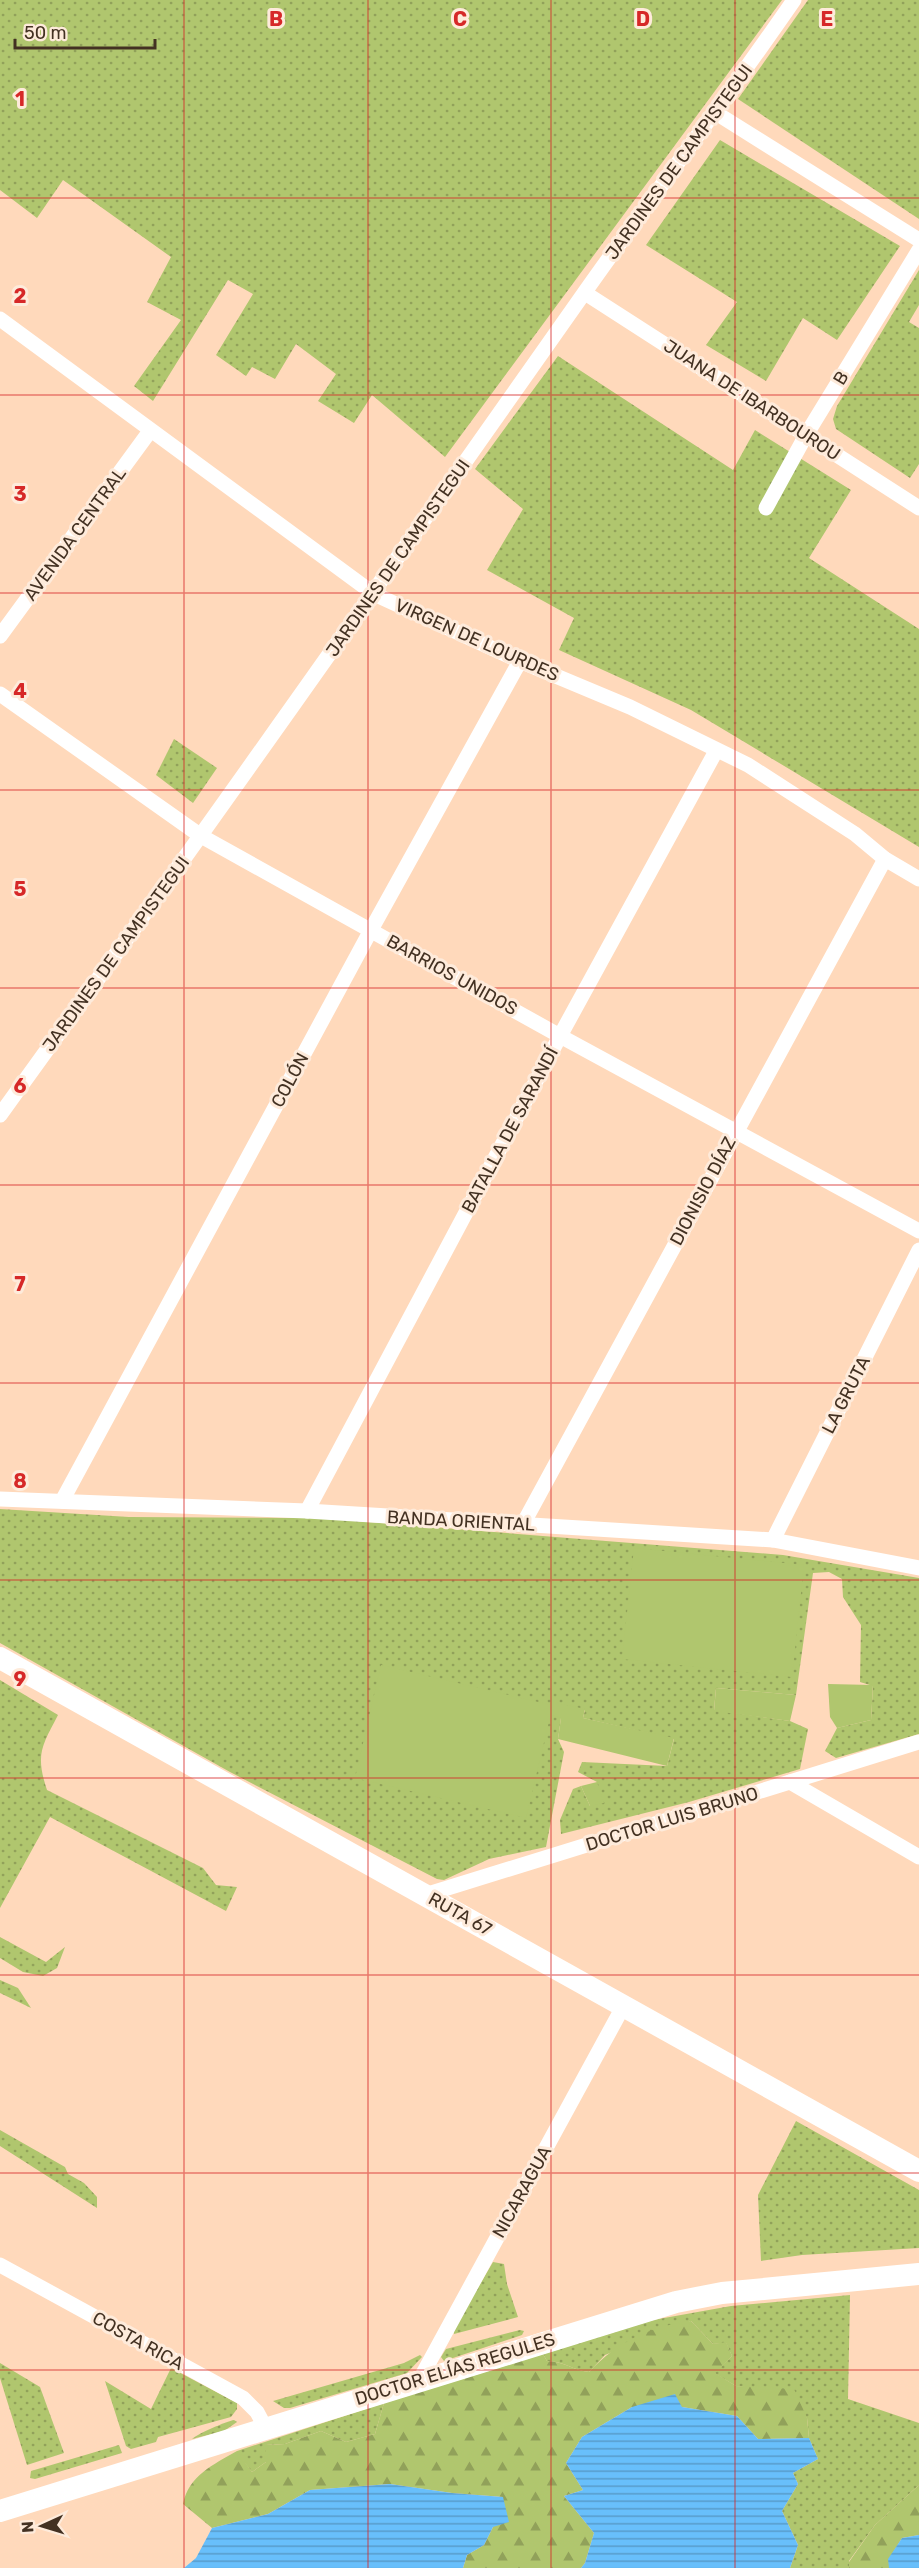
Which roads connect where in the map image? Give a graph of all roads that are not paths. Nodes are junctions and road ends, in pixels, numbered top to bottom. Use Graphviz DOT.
graph roads {
  1 [pos="794,0"];
  2 [pos="716,113"];
  3 [pos="919,240"];
  4 [pos="919,250"];
  5 [pos="585,292"];
  6 [pos="0,319"];
  7 [pos="150,431"];
  8 [pos="806,435"];
  9 [pos="766,508"];
  10 [pos="919,508"];
  11 [pos="374,594"];
  12 [pos="0,636"];
  13 [pos="520,661"];
  14 [pos="0,694"];
  15 [pos="716,751"];
  16 [pos="201,836"];
  17 [pos="885,859"];
  18 [pos="919,879"];
  19 [pos="371,930"];
  20 [pos="560,1036"];
  21 [pos="0,1115"];
  22 [pos="735,1131"];
  23 [pos="919,1231"];
  24 [pos="919,1250"];
  25 [pos="0,1499"];
  26 [pos="62,1501"];
  27 [pos="307,1511"];
  28 [pos="523,1524"];
  29 [pos="773,1540"];
  30 [pos="919,1568"];
  31 [pos="0,1658"];
  32 [pos="919,1742"];
  33 [pos="790,1782"];
  34 [pos="919,1857"];
  35 [pos="425,1895"];
  36 [pos="624,2005"];
  37 [pos="919,2171"];
  38 [pos="0,2265"];
  39 [pos="919,2274"];
  40 [pos="420,2379"];
  41 [pos="265,2427"];
  42 [pos="0,2511"];
  1 -- 2 [label="street, JARDINES DE CAMPISTEGUI"];
  2 -- 3 [label="street"];
  2 -- 5 [label="street, JARDINES DE CAMPISTEGUI"];
  4 -- 8 [label="street, B"];
  5 -- 8 [label="street, JUANA DE IBARBOUROU"];
  5 -- 11 [label="street, JARDINES DE CAMPISTEGUI"];
  6 -- 7 [label="street, VIRGEN DE LOURDES"];
  7 -- 11 [label="street, VIRGEN DE LOURDES"];
  7 -- 12 [label="street, AVENIDA CENTRAL"];
  8 -- 9 [label="street, B"];
  8 -- 10 [label="street, JUANA DE IBARBOUROU"];
  11 -- 13 [label="street, VIRGEN DE LOURDES"];
  11 -- 16 [label="street, JARDINES DE CAMPISTEGUI"];
  13 -- 15 [label="street, VIRGEN DE LOURDES"];
  13 -- 19 [label="street, COLÓN"];
  14 -- 16 [label="street, BARRIOS UNIDOS"];
  15 -- 17 [label="street, VIRGEN DE LOURDES"];
  15 -- 20 [label="street, BATALLA DE SARANDÍ"];
  16 -- 19 [label="street, BARRIOS UNIDOS"];
  16 -- 21 [label="street, JARDINES DE CAMPISTEGUI"];
  17 -- 18 [label="street, VIRGEN DE LOURDES"];
  17 -- 22 [label="street, DIONISIO DÍAZ"];
  19 -- 20 [label="street, BARRIOS UNIDOS"];
  19 -- 26 [label="street, COLÓN"];
  20 -- 22 [label="street, BARRIOS UNIDOS"];
  20 -- 27 [label="street, BATALLA DE SARANDÍ"];
  22 -- 23 [label="street, BARRIOS UNIDOS"];
  22 -- 28 [label="street, DIONISIO DÍAZ"];
  24 -- 29 [label="street, LA GRUTA"];
  25 -- 26 [label="street, BANDA ORIENTAL"];
  26 -- 27 [label="street, BANDA ORIENTAL"];
  27 -- 28 [label="street, BANDA ORIENTAL"];
  28 -- 29 [label="street, BANDA ORIENTAL"];
  29 -- 30 [label="street, BANDA ORIENTAL"];
  31 -- 35 [label="street, RUTA 67"];
  32 -- 33 [label="street, DOCTOR LUIS BRUNO"];
  33 -- 34 [label="street"];
  33 -- 35 [label="street, DOCTOR LUIS BRUNO"];
  35 -- 36 [label="street, RUTA 67"];
  36 -- 37 [label="street, RUTA 67"];
  36 -- 40 [label="street, NICARAGUA"];
  38 -- 41 [label="street, COSTA RICA"];
  39 -- 40 [label="street, DOCTOR ELÍAS REGULES"];
  40 -- 41 [label="street, DOCTOR ELÍAS REGULES"];
  41 -- 42 [label="street, DOCTOR ELÍAS REGULES"];
}
